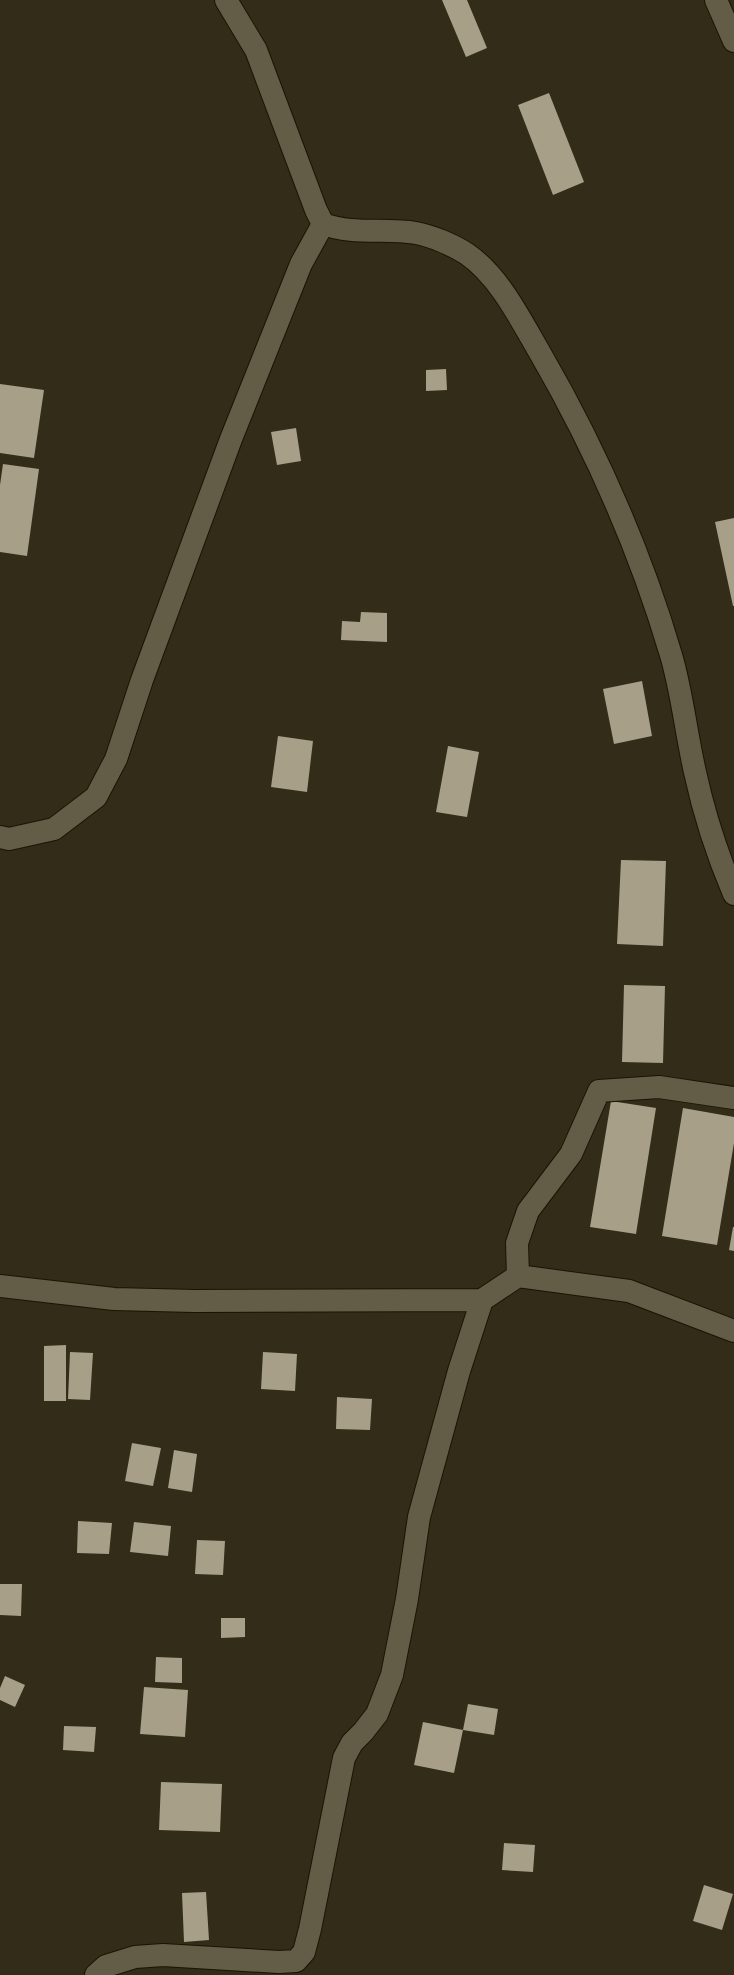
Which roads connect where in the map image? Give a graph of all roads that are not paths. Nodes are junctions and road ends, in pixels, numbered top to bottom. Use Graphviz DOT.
graph roads {
  1 [pos="226,0"];
  2 [pos="716,0"];
  3 [pos="734,41"];
  4 [pos="323,224"];
  5 [pos="0,837"];
  6 [pos="734,894"];
  7 [pos="734,1098"];
  8 [pos="518,1276"];
  9 [pos="0,1286"];
  10 [pos="482,1300"];
  11 [pos="734,1331"];
  12 [pos="96,1975"];
  1 -- 4 [label="street"];
  2 -- 3 [label="street"];
  4 -- 5 [label="street"];
  4 -- 6 [label="street"];
  7 -- 8 [label="street"];
  8 -- 10 [label="street"];
  8 -- 11 [label="street"];
  9 -- 10 [label="street"];
  10 -- 12 [label="street"];
}
